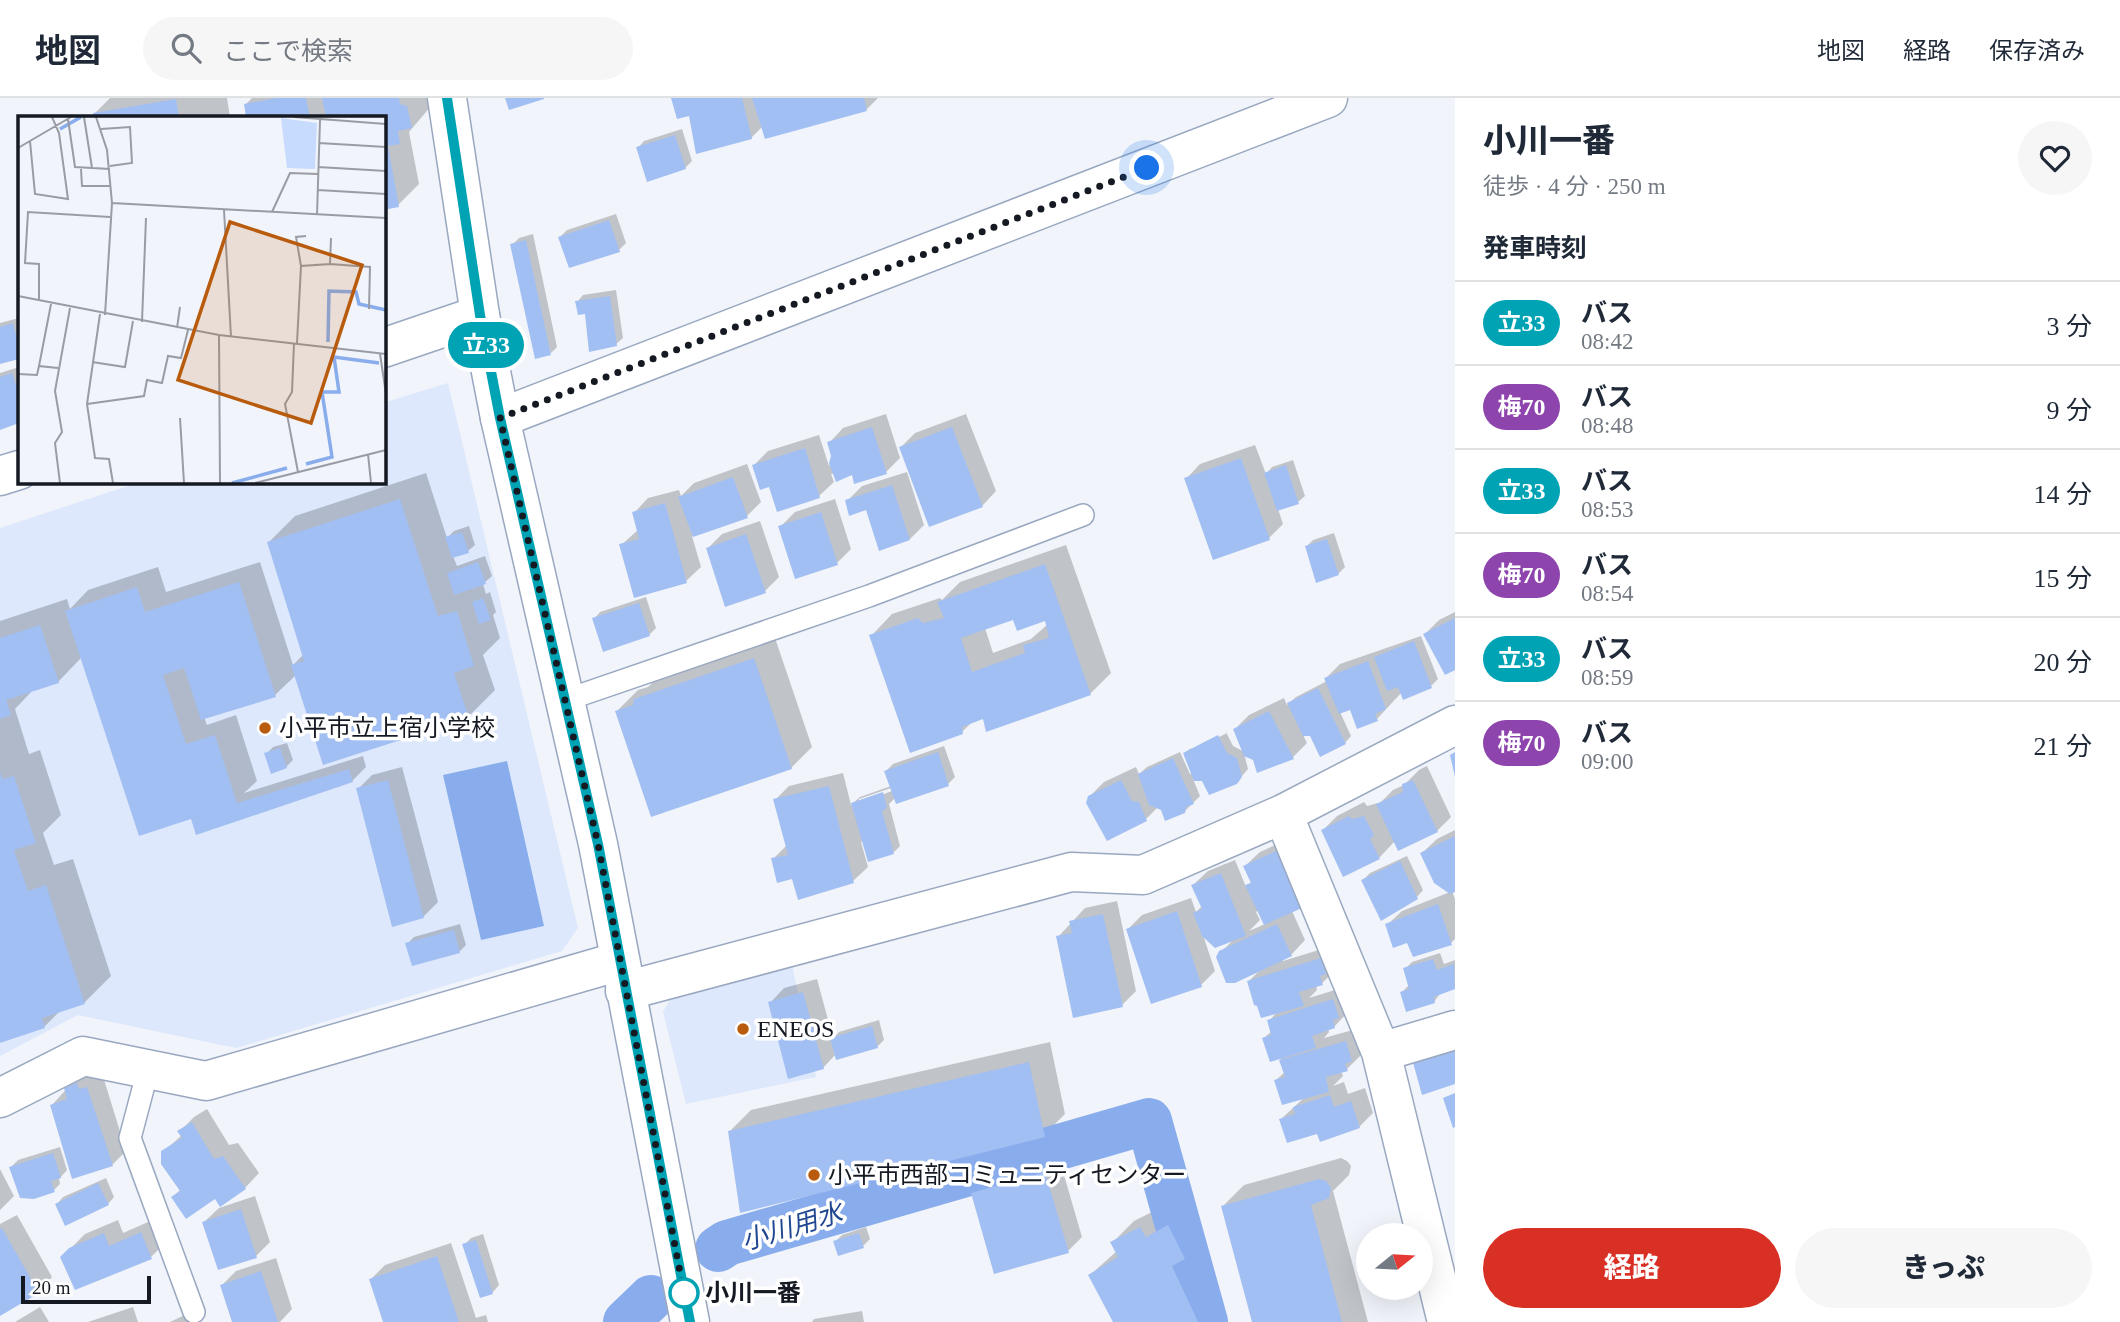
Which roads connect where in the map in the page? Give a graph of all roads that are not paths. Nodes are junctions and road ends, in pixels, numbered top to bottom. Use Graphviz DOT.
graph roads {
  1 [pos="447,98"];
  2 [pos="1328,98"];
  3 [pos="480,315"];
  4 [pos="385,347"];
  5 [pos="500,418"];
  6 [pos="18,470"];
  7 [pos="0,476"];
  8 [pos="1083,514"];
  9 [pos="563,701"];
  10 [pos="1455,725"];
  11 [pos="1283,814"];
  12 [pos="623,976"];
  13 [pos="1455,1030"];
  14 [pos="1381,1052"];
  15 [pos="148,1069"];
  16 [pos="0,1098"];
  17 [pos="194,1312"];
  18 [pos="690,1322"];
  19 [pos="1447,1322"];
  1 -- 3 [label="street"];
  2 -- 5 [label="street"];
  3 -- 4 [label="street"];
  3 -- 5 [label="street"];
  5 -- 9 [label="street"];
  6 -- 7 [label="street"];
  8 -- 9 [label="lane"];
  9 -- 12 [label="street"];
  10 -- 11 [label="street"];
  11 -- 12 [label="street"];
  11 -- 14 [label="street"];
  12 -- 15 [label="street"];
  12 -- 18 [label="street"];
  13 -- 14 [label="street"];
  14 -- 19 [label="street"];
  15 -- 16 [label="street"];
  15 -- 17 [label="lane"];
}
